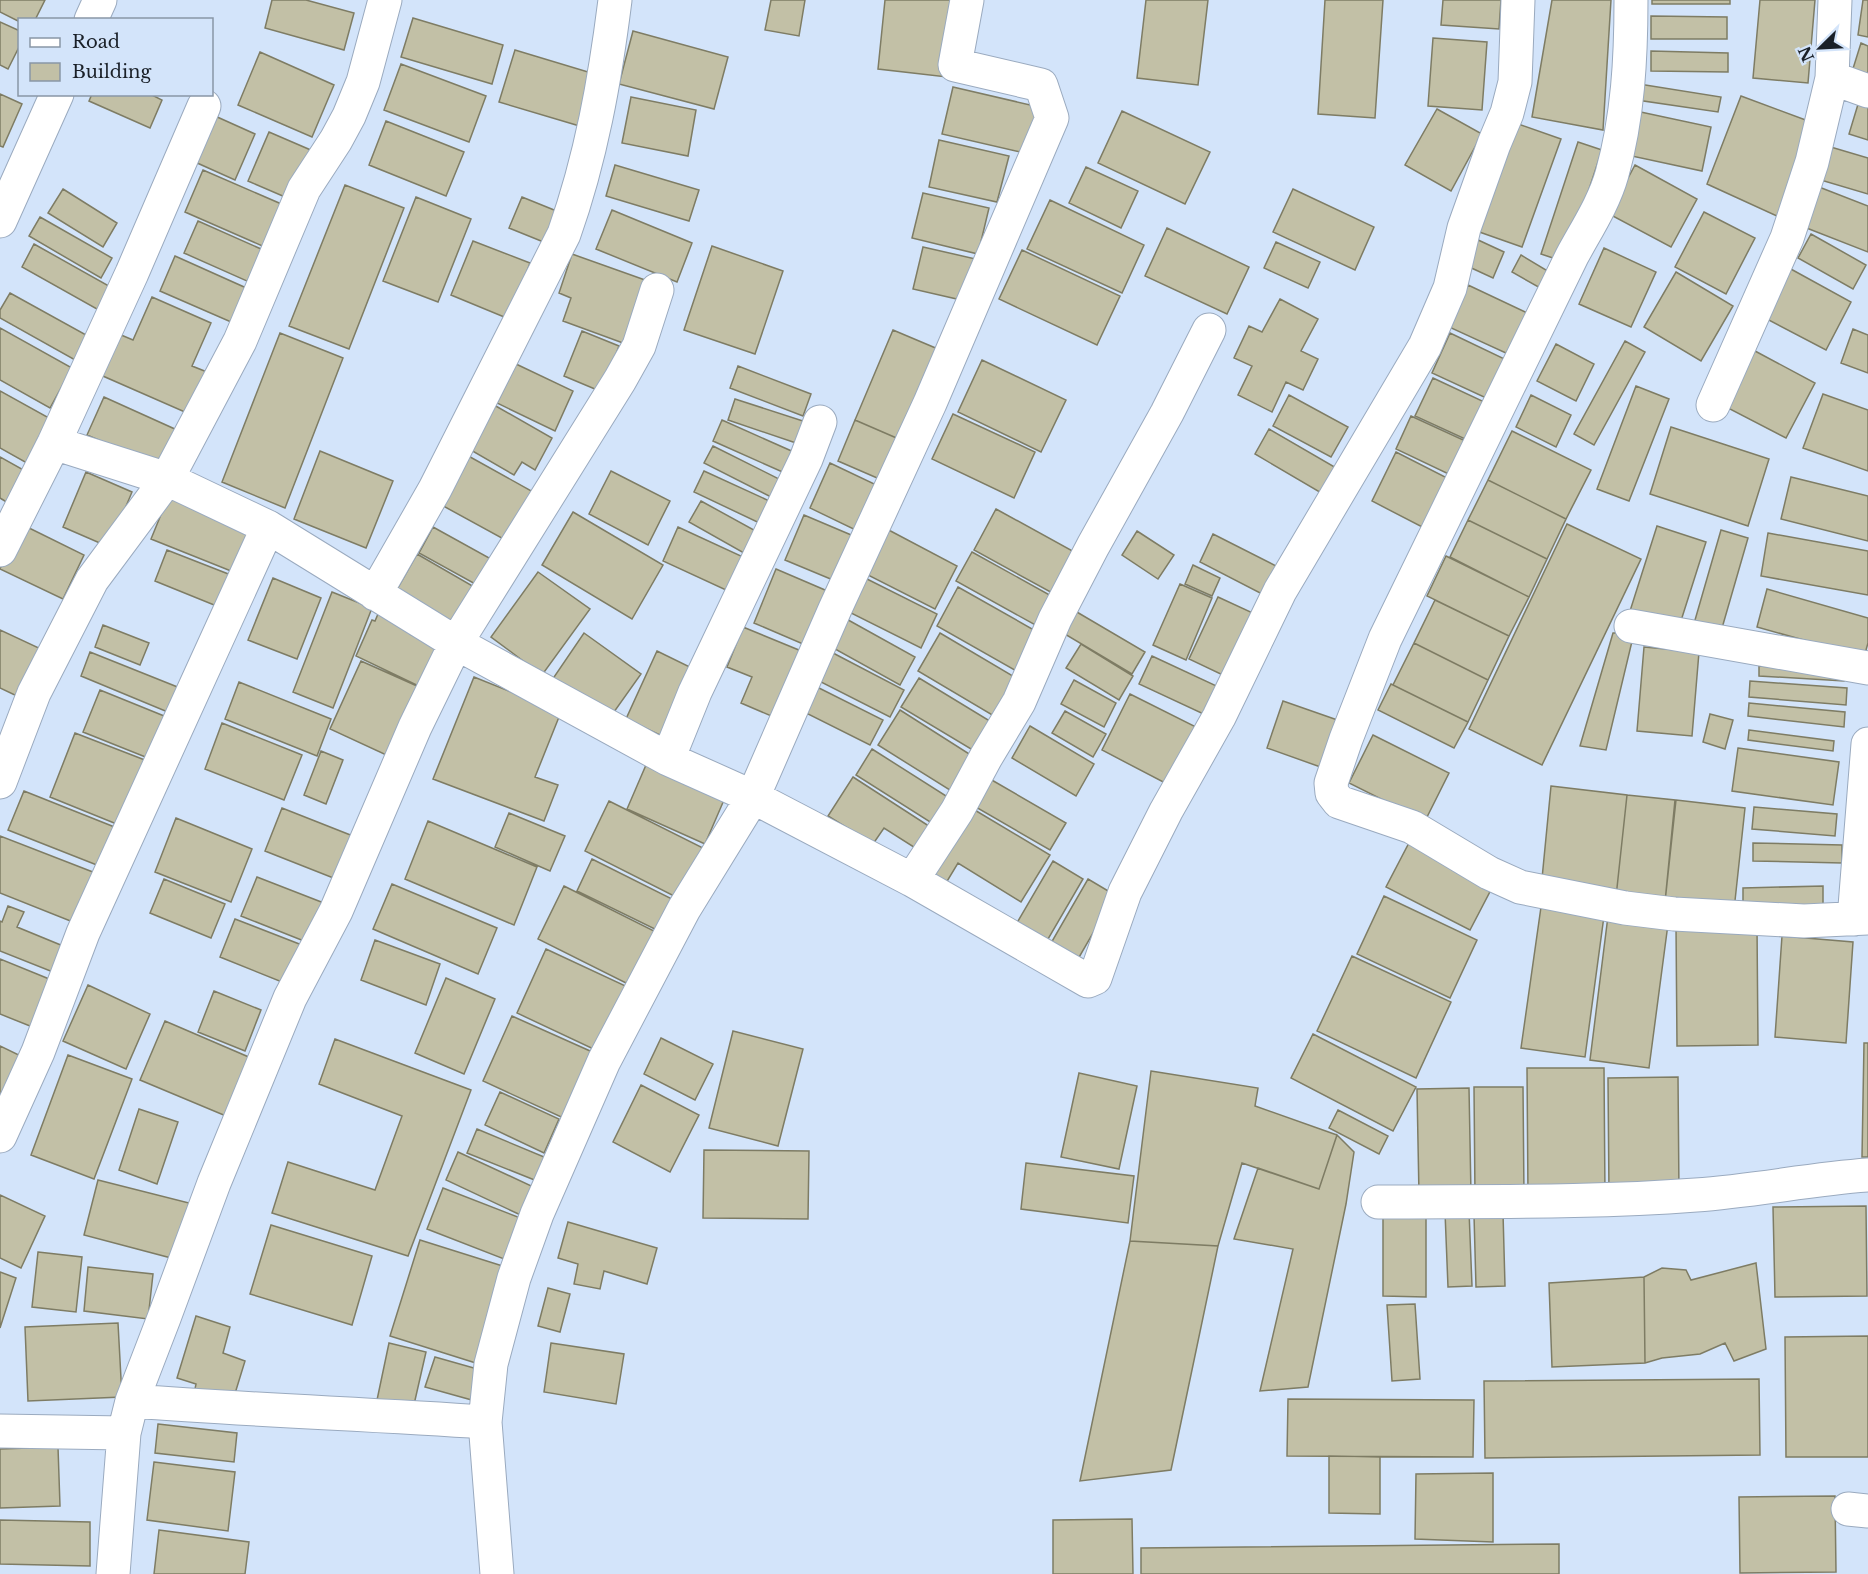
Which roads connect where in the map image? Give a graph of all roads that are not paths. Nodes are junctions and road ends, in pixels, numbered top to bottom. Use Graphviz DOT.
graph roads {
  1 [pos="100,0"];
  2 [pos="385,0"];
  3 [pos="615,0"];
  4 [pos="967,0"];
  5 [pos="1518,0"];
  6 [pos="1631,0"];
  7 [pos="1835,0"];
  8 [pos="92,18"];
  9 [pos="1832,78"];
  10 [pos="1868,90"];
  11 [pos="56,96"];
  12 [pos="204,106"];
  13 [pos="0,221"];
  14 [pos="657,290"];
  15 [pos="1209,330"];
  16 [pos="1713,405"];
  17 [pos="820,422"];
  18 [pos="54,443"];
  19 [pos="167,479"];
  20 [pos="268,527"];
  21 [pos="0,550"];
  22 [pos="375,594"];
  23 [pos="1631,626"];
  24 [pos="456,643"];
  25 [pos="1868,668"];
  26 [pos="1868,744"];
  27 [pos="668,759"];
  28 [pos="0,782"];
  29 [pos="753,797"];
  30 [pos="912,880"];
  31 [pos="1861,919"];
  32 [pos="0,1136"];
  33 [pos="1868,1175"];
  34 [pos="1378,1202"];
  35 [pos="132,1401"];
  36 [pos="485,1422"];
  37 [pos="0,1431"];
  38 [pos="124,1433"];
  39 [pos="113,1574"];
  40 [pos="497,1574"];
  1 -- 8 [label="street"];
  2 -- 19 [label="street"];
  3 -- 22 [label="street"];
  4 -- 29 [label="street"];
  5 -- 30 [label="street"];
  6 -- 31 [label="street"];
  7 -- 9 [label="street"];
  9 -- 10 [label="street"];
  9 -- 16 [label="street"];
  11 -- 13 [label="street"];
  12 -- 18 [label="street"];
  14 -- 24 [label="street"];
  15 -- 30 [label="street"];
  17 -- 27 [label="street"];
  18 -- 19 [label="street"];
  18 -- 21 [label="street"];
  19 -- 20 [label="street"];
  19 -- 28 [label="street"];
  20 -- 22 [label="street"];
  20 -- 32 [label="street"];
  22 -- 24 [label="street"];
  23 -- 25 [label="street"];
  24 -- 27 [label="street"];
  24 -- 35 [label="street"];
  26 -- 31 [label="street"];
  27 -- 29 [label="street"];
  29 -- 30 [label="street"];
  29 -- 36 [label="street"];
  33 -- 34 [label="street"];
  35 -- 36 [label="street"];
  35 -- 38 [label="street"];
  36 -- 40 [label="street"];
  37 -- 38 [label="street"];
  38 -- 39 [label="street"];
}
